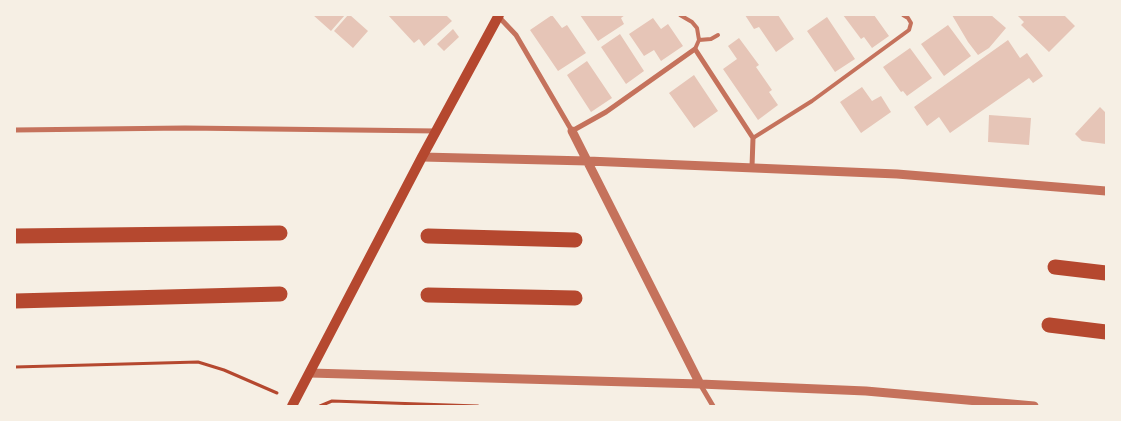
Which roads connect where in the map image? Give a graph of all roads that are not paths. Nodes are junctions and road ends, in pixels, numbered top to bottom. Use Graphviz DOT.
graph roads {
  1 [pos="498,15"];
  2 [pos="680,15"];
  3 [pos="903,15"];
  4 [pos="718,35"];
  5 [pos="699,40"];
  6 [pos="695,49"];
  7 [pos="15,130"];
  8 [pos="437,131"];
  9 [pos="572,131"];
  10 [pos="753,138"];
  11 [pos="422,157"];
  12 [pos="588,161"];
  13 [pos="752,167"];
  14 [pos="1106,190"];
  15 [pos="280,233"];
  16 [pos="15,236"];
  17 [pos="428,236"];
  18 [pos="575,240"];
  19 [pos="1055,267"];
  20 [pos="1106,273"];
  21 [pos="280,294"];
  22 [pos="428,295"];
  23 [pos="575,298"];
  24 [pos="15,301"];
  25 [pos="1049,325"];
  26 [pos="1106,332"];
  27 [pos="310,372"];
  28 [pos="700,384"];
  29 [pos="292,406"];
  30 [pos="713,406"];
  31 [pos="1034,406"];
  1 -- 8 [label="main road"];
  1 -- 9 [label="street"];
  2 -- 5 [label="lane"];
  3 -- 10 [label="lane"];
  4 -- 5 [label="lane"];
  5 -- 6 [label="lane"];
  6 -- 9 [label="street"];
  6 -- 10 [label="street"];
  7 -- 8 [label="street"];
  8 -- 11 [label="main road"];
  9 -- 12 [label="street"];
  10 -- 13 [label="street"];
  11 -- 12 [label="street"];
  11 -- 27 [label="main road"];
  12 -- 13 [label="street"];
  12 -- 28 [label="street"];
  13 -- 14 [label="street"];
  15 -- 16 [label="highway"];
  17 -- 18 [label="highway"];
  19 -- 20 [label="highway"];
  21 -- 24 [label="highway"];
  22 -- 23 [label="highway"];
  25 -- 26 [label="highway"];
  27 -- 28 [label="street"];
  27 -- 29 [label="main road"];
  28 -- 30 [label="street"];
  28 -- 31 [label="street"];
}
